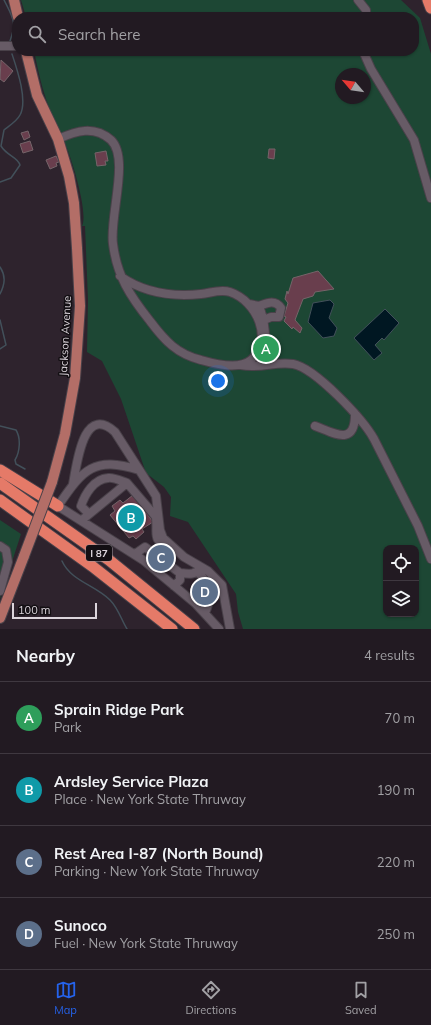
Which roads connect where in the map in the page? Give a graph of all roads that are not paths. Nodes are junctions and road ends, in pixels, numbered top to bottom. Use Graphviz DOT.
graph roads {
  1 [pos="14,0"];
  2 [pos="358,0"];
  3 [pos="428,0"];
  4 [pos="431,8"];
  5 [pos="17,12"];
  6 [pos="366,12"];
  7 [pos="0,46"];
  8 [pos="12,46"];
  9 [pos="27,56"];
  10 [pos="364,56"];
  11 [pos="58,139"];
  12 [pos="431,198"];
  13 [pos="120,276"];
  14 [pos="148,291"];
  15 [pos="250,304"];
  16 [pos="259,306"];
  17 [pos="138,307"];
  18 [pos="264,320"];
  19 [pos="241,365"];
  20 [pos="265,365"];
  21 [pos="356,414"];
  22 [pos="315,426"];
  23 [pos="0,470"];
  24 [pos="139,470"];
  25 [pos="0,483"];
  26 [pos="126,483"];
  27 [pos="73,484"];
  28 [pos="0,500"];
  29 [pos="58,506"];
  30 [pos="89,514"];
  31 [pos="82,520"];
  32 [pos="0,546"];
  33 [pos="134,554"];
  34 [pos="431,559"];
  35 [pos="193,562"];
  36 [pos="200,570"];
  37 [pos="180,573"];
  38 [pos="174,586"];
  39 [pos="0,591"];
  40 [pos="205,613"];
  41 [pos="0,618"];
  42 [pos="172,629"];
  43 [pos="194,629"];
  44 [pos="219,629"];
  45 [pos="230,629"];
  1 -- 5 [label="main road"];
  2 -- 6 [label="street"];
  3 -- 4 [label="highway"];
  7 -- 8 [label="street"];
  9 -- 11 [label="main road, Jackson Avenue"];
  10 -- 12 [label="street"];
  11 -- 13 [label="street"];
  11 -- 41 [label="main road, Jackson Avenue, bridge"];
  13 -- 14 [label="street"];
  13 -- 17 [label="street"];
  14 -- 15 [label="street"];
  14 -- 17 [label="street"];
  15 -- 16 [label="street"];
  15 -- 19 [label="street"];
  16 -- 18 [label="street"];
  16 -- 18 [label="street"];
  17 -- 19 [label="street"];
  18 -- 20 [label="street"];
  19 -- 20 [label="street"];
  20 -- 21 [label="street"];
  21 -- 22 [label="street"];
  21 -- 34 [label="street"];
  23 -- 29 [label="highway"];
  24 -- 27 [label="street"];
  24 -- 27 [label="street"];
  24 -- 35 [label="street"];
  25 -- 43 [label="highway, I 87"];
  26 -- 30 [label="street"];
  26 -- 30 [label="street"];
  26 -- 35 [label="street"];
  27 -- 29 [label="street"];
  28 -- 42 [label="highway, I 87"];
  29 -- 31 [label="street"];
  30 -- 31 [label="street"];
  31 -- 33 [label="street"];
  32 -- 39 [label="street"];
  33 -- 37 [label="street"];
  33 -- 38 [label="street"];
  35 -- 36 [label="street"];
  36 -- 37 [label="street"];
  36 -- 40 [label="street"];
  36 -- 45 [label="street"];
  37 -- 38 [label="street"];
  38 -- 40 [label="street"];
  40 -- 44 [label="street"];
}
